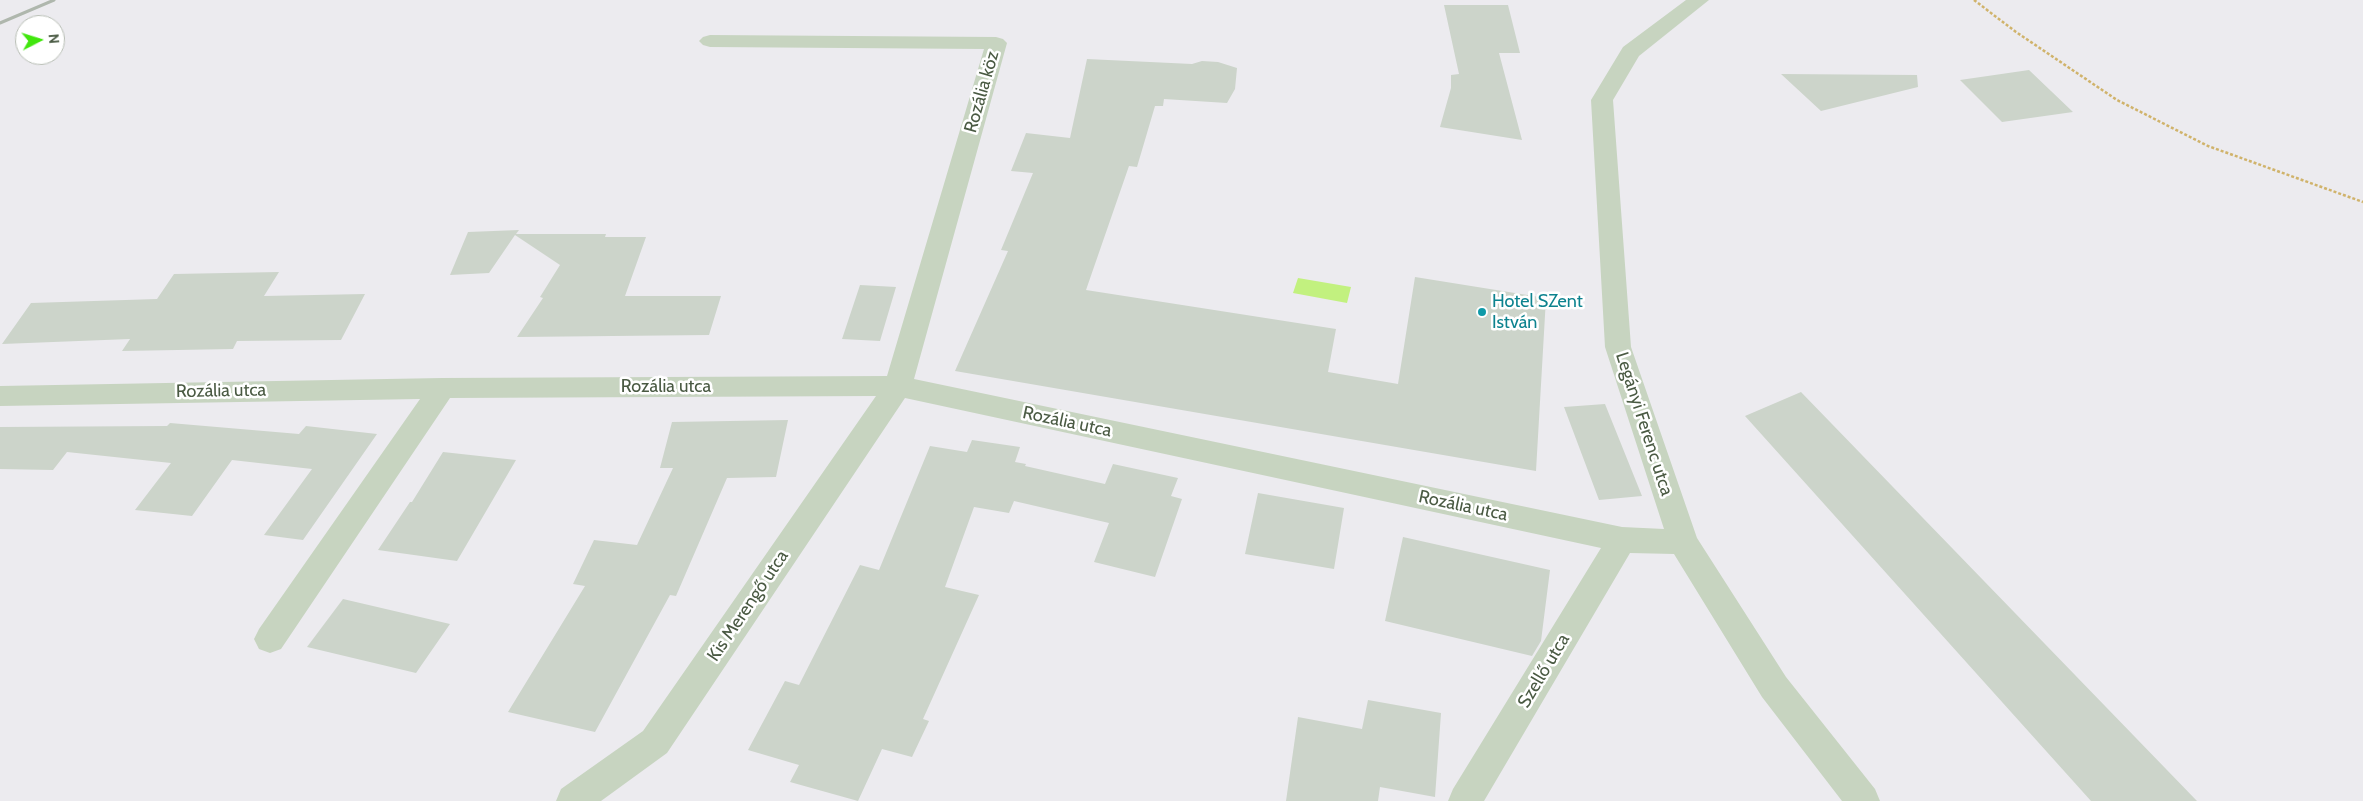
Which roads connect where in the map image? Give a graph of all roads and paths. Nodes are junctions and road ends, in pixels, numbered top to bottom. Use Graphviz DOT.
graph roads {
  1 [pos="1699,0"];
  2 [pos="1974,0"];
  3 [pos="710,41"];
  4 [pos="2363,202"];
  5 [pos="898,386"];
  6 [pos="442,388"];
  7 [pos="0,396"];
  8 [pos="1622,540"];
  9 [pos="1683,542"];
  10 [pos="270,639"];
  11 [pos="573,801"];
  12 [pos="1466,801"];
  13 [pos="1863,801"];
  1 -- 9 [label="street, Legányi Ferenc utca"];
  2 -- 4 [label="path"];
  3 -- 5 [label="street, Rozália köz"];
  5 -- 6 [label="street, Rozália utca"];
  5 -- 8 [label="street, Rozália utca"];
  5 -- 11 [label="street, Kis Merengő utca"];
  6 -- 7 [label="street, Rozália utca"];
  6 -- 10 [label="street"];
  8 -- 9 [label="street, Rozália utca"];
  8 -- 12 [label="street, Szellő utca"];
  9 -- 13 [label="street, Legányi Ferenc utca"];
}
